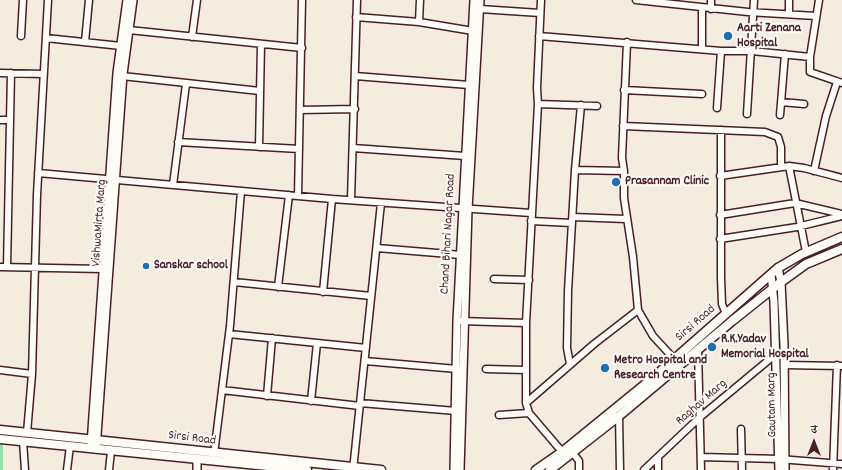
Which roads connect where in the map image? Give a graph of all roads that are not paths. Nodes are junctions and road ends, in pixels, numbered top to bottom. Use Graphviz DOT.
graph roads {
  1 [pos="23,0"];
  2 [pos="48,0"];
  3 [pos="89,0"];
  4 [pos="127,0"];
  5 [pos="133,0"];
  6 [pos="197,0"];
  7 [pos="302,0"];
  8 [pos="357,0"];
  9 [pos="420,0"];
  10 [pos="474,0"];
  11 [pos="480,0"];
  12 [pos="541,0"];
  13 [pos="636,0"];
  14 [pos="711,0"];
  15 [pos="754,0"];
  16 [pos="789,0"];
  17 [pos="819,0"];
  18 [pos="657,1"];
  19 [pos="702,8"];
  20 [pos="480,9"];
  21 [pos="711,9"];
  22 [pos="753,12"];
  23 [pos="540,13"];
  24 [pos="788,14"];
  25 [pos="816,16"];
  26 [pos="356,17"];
  27 [pos="419,22"];
  28 [pos="129,30"];
  29 [pos="472,30"];
  30 [pos="21,36"];
  31 [pos="539,36"];
  32 [pos="192,37"];
  33 [pos="46,38"];
  34 [pos="85,42"];
  35 [pos="627,42"];
  36 [pos="261,44"];
  37 [pos="121,46"];
  38 [pos="302,48"];
  39 [pos="702,49"];
  40 [pos="721,51"];
  41 [pos="752,51"];
  42 [pos="786,54"];
  43 [pos="810,57"];
  44 [pos="0,72"];
  45 [pos="11,73"];
  46 [pos="43,74"];
  47 [pos="122,76"];
  48 [pos="355,76"];
  49 [pos="839,83"];
  50 [pos="186,84"];
  51 [pos="469,85"];
  52 [pos="624,90"];
  53 [pos="260,91"];
  54 [pos="702,94"];
  55 [pos="781,102"];
  56 [pos="538,104"];
  57 [pos="804,104"];
  58 [pos="580,105"];
  59 [pos="597,106"];
  60 [pos="717,108"];
  61 [pos="355,109"];
  62 [pos="300,110"];
  63 [pos="747,114"];
  64 [pos="780,115"];
  65 [pos="0,120"];
  66 [pos="10,120"];
  67 [pos="622,126"];
  68 [pos="721,130"];
  69 [pos="178,142"];
  70 [pos="259,147"];
  71 [pos="353,148"];
  72 [pos="300,150"];
  73 [pos="465,156"];
  74 [pos="781,166"];
  75 [pos="789,166"];
  76 [pos="575,170"];
  77 [pos="624,170"];
  78 [pos="814,171"];
  79 [pos="38,173"];
  80 [pos="720,176"];
  81 [pos="842,178"];
  82 [pos="112,179"];
  83 [pos="173,185"];
  84 [pos="242,191"];
  85 [pos="289,195"];
  86 [pos="298,196"];
  87 [pos="332,199"];
  88 [pos="351,200"];
  89 [pos="381,202"];
  90 [pos="795,202"];
  91 [pos="465,209"];
  92 [pos="531,214"];
  93 [pos="841,214"];
  94 [pos="720,215"];
  95 [pos="626,219"];
  96 [pos="572,220"];
  97 [pos="531,221"];
  98 [pos="800,226"];
  99 [pos="842,237"];
  100 [pos="720,239"];
  101 [pos="377,248"];
  102 [pos="842,249"];
  103 [pos="806,252"];
  104 [pos="461,255"];
  105 [pos="3,267"];
  106 [pos="34,268"];
  107 [pos="778,268"];
  108 [pos="103,270"];
  109 [pos="771,274"];
  110 [pos="494,279"];
  111 [pos="529,280"];
  112 [pos="234,282"];
  113 [pos="781,282"];
  114 [pos="278,287"];
  115 [pos="774,288"];
  116 [pos="323,292"];
  117 [pos="371,296"];
  118 [pos="638,310"];
  119 [pos="726,314"];
  120 [pos="457,321"];
  121 [pos="465,321"];
  122 [pos="526,324"];
  123 [pos="229,334"];
  124 [pos="272,338"];
  125 [pos="317,343"];
  126 [pos="366,348"];
  127 [pos="698,350"];
  128 [pos="776,354"];
  129 [pos="365,361"];
  130 [pos="677,362"];
  131 [pos="570,364"];
  132 [pos="784,365"];
  133 [pos="839,366"];
  134 [pos="457,369"];
  135 [pos="486,369"];
  136 [pos="0,370"];
  137 [pos="526,370"];
  138 [pos="32,374"];
  139 [pos="222,390"];
  140 [pos="267,396"];
  141 [pos="311,401"];
  142 [pos="526,403"];
  143 [pos="360,404"];
  144 [pos="456,411"];
  145 [pos="529,413"];
  146 [pos="499,415"];
  147 [pos="619,416"];
  148 [pos="699,418"];
  149 [pos="740,429"];
  150 [pos="0,430"];
  151 [pos="25,437"];
  152 [pos="0,439"];
  153 [pos="93,444"];
  154 [pos="70,446"];
  155 [pos="111,451"];
  156 [pos="214,454"];
  157 [pos="567,454"];
  158 [pos="700,457"];
  159 [pos="658,458"];
  160 [pos="742,458"];
  161 [pos="197,459"];
  162 [pos="782,459"];
  163 [pos="842,464"];
  164 [pos="241,467"];
  165 [pos="833,467"];
  166 [pos="295,469"];
  167 [pos="353,469"];
  168 [pos="25,470"];
  169 [pos="67,470"];
  170 [pos="109,470"];
  171 [pos="197,470"];
  172 [pos="307,470"];
  173 [pos="381,470"];
  174 [pos="454,470"];
  175 [pos="460,470"];
  176 [pos="536,470"];
  177 [pos="550,470"];
  178 [pos="579,470"];
  179 [pos="620,470"];
  180 [pos="644,470"];
  181 [pos="658,470"];
  182 [pos="701,470"];
  183 [pos="742,470"];
  184 [pos="779,470"];
  185 [pos="785,470"];
  1 -- 30 [label="street"];
  2 -- 33 [label="street"];
  3 -- 34 [label="street"];
  4 -- 37 [label="street, VishwaMirta Marg"];
  5 -- 28 [label="street, VishwaMirta Marg"];
  6 -- 32 [label="street"];
  7 -- 38 [label="street"];
  8 -- 26 [label="street"];
  9 -- 27 [label="street"];
  10 -- 29 [label="street, Chand Bihari Nagar Road"];
  11 -- 20 [label="street, Chand Bihari Nagar Road"];
  12 -- 23 [label="street"];
  13 -- 18 [label="street"];
  14 -- 21 [label="street"];
  15 -- 22 [label="street"];
  16 -- 24 [label="street"];
  17 -- 25 [label="street"];
  18 -- 19 [label="street"];
  19 -- 21 [label="street"];
  19 -- 39 [label="street"];
  20 -- 23 [label="street"];
  20 -- 91 [label="street, Chand Bihari Nagar Road"];
  21 -- 22 [label="street"];
  22 -- 24 [label="street"];
  22 -- 41 [label="street"];
  23 -- 31 [label="street"];
  24 -- 25 [label="street"];
  25 -- 43 [label="street"];
  26 -- 27 [label="street"];
  26 -- 48 [label="street"];
  27 -- 29 [label="street"];
  28 -- 32 [label="street"];
  28 -- 47 [label="street, VishwaMirta Marg"];
  29 -- 51 [label="street, Chand Bihari Nagar Road"];
  31 -- 35 [label="street"];
  31 -- 56 [label="street"];
  32 -- 36 [label="street"];
  33 -- 34 [label="street"];
  33 -- 46 [label="street"];
  34 -- 37 [label="street"];
  35 -- 39 [label="street"];
  35 -- 52 [label="street"];
  36 -- 38 [label="street"];
  36 -- 53 [label="street"];
  37 -- 82 [label="street, VishwaMirta Marg"];
  38 -- 62 [label="street"];
  39 -- 40 [label="street"];
  40 -- 41 [label="street"];
  40 -- 60 [label="street"];
  41 -- 42 [label="street"];
  41 -- 63 [label="street"];
  42 -- 43 [label="street"];
  42 -- 55 [label="street"];
  43 -- 49 [label="street"];
  44 -- 45 [label="street"];
  45 -- 46 [label="street"];
  45 -- 66 [label="street"];
  46 -- 79 [label="street"];
  47 -- 50 [label="street"];
  47 -- 82 [label="street, VishwaMirta Marg"];
  48 -- 51 [label="street"];
  48 -- 61 [label="street"];
  49 -- 78 [label="street"];
  50 -- 53 [label="street"];
  50 -- 69 [label="street"];
  51 -- 73 [label="street, Chand Bihari Nagar Road"];
  52 -- 54 [label="street"];
  52 -- 67 [label="street"];
  53 -- 70 [label="street"];
  55 -- 57 [label="street"];
  55 -- 64 [label="street"];
  56 -- 58 [label="street"];
  56 -- 92 [label="street"];
  58 -- 59 [label="street"];
  58 -- 76 [label="street"];
  61 -- 62 [label="street"];
  61 -- 71 [label="street"];
  62 -- 72 [label="street"];
  65 -- 66 [label="street"];
  66 -- 105 [label="street"];
  67 -- 68 [label="street"];
  67 -- 77 [label="street"];
  68 -- 74 [label="street"];
  68 -- 80 [label="street"];
  69 -- 70 [label="street"];
  69 -- 83 [label="street"];
  70 -- 72 [label="street"];
  71 -- 73 [label="street"];
  71 -- 88 [label="street"];
  72 -- 86 [label="street"];
  73 -- 91 [label="street, Chand Bihari Nagar Road"];
  74 -- 75 [label="street"];
  74 -- 80 [label="street"];
  75 -- 78 [label="street"];
  75 -- 90 [label="street"];
  76 -- 77 [label="street"];
  76 -- 96 [label="street"];
  77 -- 95 [label="street"];
  78 -- 81 [label="street"];
  79 -- 82 [label="street"];
  79 -- 106 [label="street"];
  80 -- 94 [label="street"];
  82 -- 83 [label="street"];
  82 -- 108 [label="street, VishwaMirta Marg"];
  82 -- 153 [label="street, VishwaMirta Marg"];
  83 -- 84 [label="street"];
  84 -- 85 [label="street"];
  84 -- 112 [label="street"];
  85 -- 86 [label="street"];
  85 -- 114 [label="street"];
  86 -- 87 [label="street"];
  87 -- 88 [label="street"];
  87 -- 116 [label="street"];
  88 -- 89 [label="street"];
  89 -- 91 [label="street"];
  89 -- 101 [label="street"];
  90 -- 93 [label="street"];
  90 -- 94 [label="street"];
  90 -- 98 [label="street"];
  91 -- 92 [label="street"];
  91 -- 104 [label="street, Chand Bihari Nagar Road"];
  91 -- 121 [label="street, Chand Bihari Nagar Road"];
  92 -- 97 [label="street"];
  93 -- 98 [label="street"];
  94 -- 100 [label="street"];
  95 -- 96 [label="street"];
  95 -- 118 [label="street"];
  96 -- 97 [label="street"];
  96 -- 131 [label="street"];
  97 -- 111 [label="street"];
  98 -- 100 [label="street"];
  98 -- 103 [label="street"];
  99 -- 103 [label="main road, Sirsi Road"];
  100 -- 119 [label="street"];
  101 -- 104 [label="street"];
  101 -- 117 [label="street"];
  102 -- 113 [label="main road, Sirsi Road"];
  103 -- 107 [label="main road, Sirsi Road"];
  104 -- 120 [label="street, Chand Bihari Nagar Road"];
  105 -- 106 [label="street"];
  106 -- 108 [label="street"];
  106 -- 138 [label="street"];
  107 -- 109 [label="main road, Sirsi Road"];
  107 -- 113 [label="street, Gautam Marg"];
  108 -- 153 [label="street, VishwaMirta Marg"];
  109 -- 115 [label="street, Gautam Marg"];
  109 -- 119 [label="main road, Sirsi Road"];
  110 -- 111 [label="street"];
  111 -- 122 [label="street"];
  112 -- 114 [label="street"];
  112 -- 123 [label="street"];
  113 -- 115 [label="main road, Sirsi Road"];
  113 -- 132 [label="street, Gautam Marg"];
  114 -- 116 [label="street"];
  115 -- 127 [label="main road, Sirsi Road"];
  115 -- 128 [label="street, Gautam Marg"];
  116 -- 117 [label="street"];
  117 -- 126 [label="street"];
  118 -- 130 [label="street"];
  118 -- 131 [label="street"];
  119 -- 130 [label="main road, Sirsi Road"];
  120 -- 121 [label="street"];
  120 -- 134 [label="street, Chand Bihari Nagar Road"];
  121 -- 122 [label="street"];
  121 -- 175 [label="street, Chand Bihari Nagar Road"];
  122 -- 137 [label="street"];
  123 -- 124 [label="street"];
  123 -- 139 [label="street"];
  124 -- 125 [label="street"];
  124 -- 140 [label="street"];
  125 -- 126 [label="street"];
  125 -- 141 [label="street"];
  126 -- 129 [label="street"];
  127 -- 130 [label="main road, Sirsi Road"];
  127 -- 148 [label="street"];
  128 -- 148 [label="street, Raghav Marg"];
  128 -- 162 [label="street, Gautam Marg"];
  129 -- 134 [label="street"];
  129 -- 143 [label="street"];
  130 -- 147 [label="main road, Sirsi Road"];
  130 -- 157 [label="main road, Sirsi Road"];
  131 -- 142 [label="street"];
  132 -- 133 [label="street"];
  132 -- 162 [label="street, Gautam Marg"];
  133 -- 165 [label="street"];
  134 -- 144 [label="street, Chand Bihari Nagar Road"];
  135 -- 137 [label="street"];
  136 -- 138 [label="street"];
  137 -- 142 [label="street"];
  138 -- 151 [label="street"];
  139 -- 140 [label="street"];
  139 -- 156 [label="street"];
  140 -- 141 [label="street"];
  141 -- 143 [label="street"];
  142 -- 145 [label="street"];
  143 -- 144 [label="street"];
  143 -- 167 [label="street"];
  144 -- 174 [label="street, Chand Bihari Nagar Road"];
  145 -- 146 [label="street"];
  145 -- 157 [label="street"];
  147 -- 157 [label="main road, Sirsi Road"];
  147 -- 179 [label="street"];
  148 -- 158 [label="street"];
  148 -- 159 [label="street, Raghav Marg"];
  149 -- 160 [label="street"];
  150 -- 151 [label="main road, Sirsi Road"];
  151 -- 152 [label="main road, Sirsi Road"];
  151 -- 153 [label="main road, Sirsi Road"];
  151 -- 154 [label="main road, Sirsi Road"];
  151 -- 168 [label="street"];
  153 -- 154 [label="main road, Sirsi Road"];
  153 -- 155 [label="main road, Sirsi Road"];
  153 -- 156 [label="main road, Sirsi Road"];
  154 -- 169 [label="street"];
  155 -- 161 [label="main road, Sirsi Road"];
  155 -- 170 [label="street"];
  156 -- 167 [label="main road, Sirsi Road"];
  157 -- 176 [label="main road, Sirsi Road"];
  157 -- 177 [label="main road, Sirsi Road"];
  157 -- 178 [label="street"];
  158 -- 160 [label="street"];
  158 -- 182 [label="street"];
  159 -- 180 [label="street, Raghav Marg"];
  159 -- 181 [label="street"];
  160 -- 162 [label="street"];
  160 -- 183 [label="street"];
  161 -- 164 [label="main road, Sirsi Road"];
  161 -- 171 [label="street"];
  162 -- 165 [label="street"];
  162 -- 184 [label="street, Gautam Marg"];
  162 -- 185 [label="street, Gautam Marg"];
  163 -- 165 [label="street"];
  164 -- 166 [label="main road, Sirsi Road"];
  166 -- 172 [label="main road, Sirsi Road"];
  167 -- 173 [label="main road, Sirsi Road"];
}
